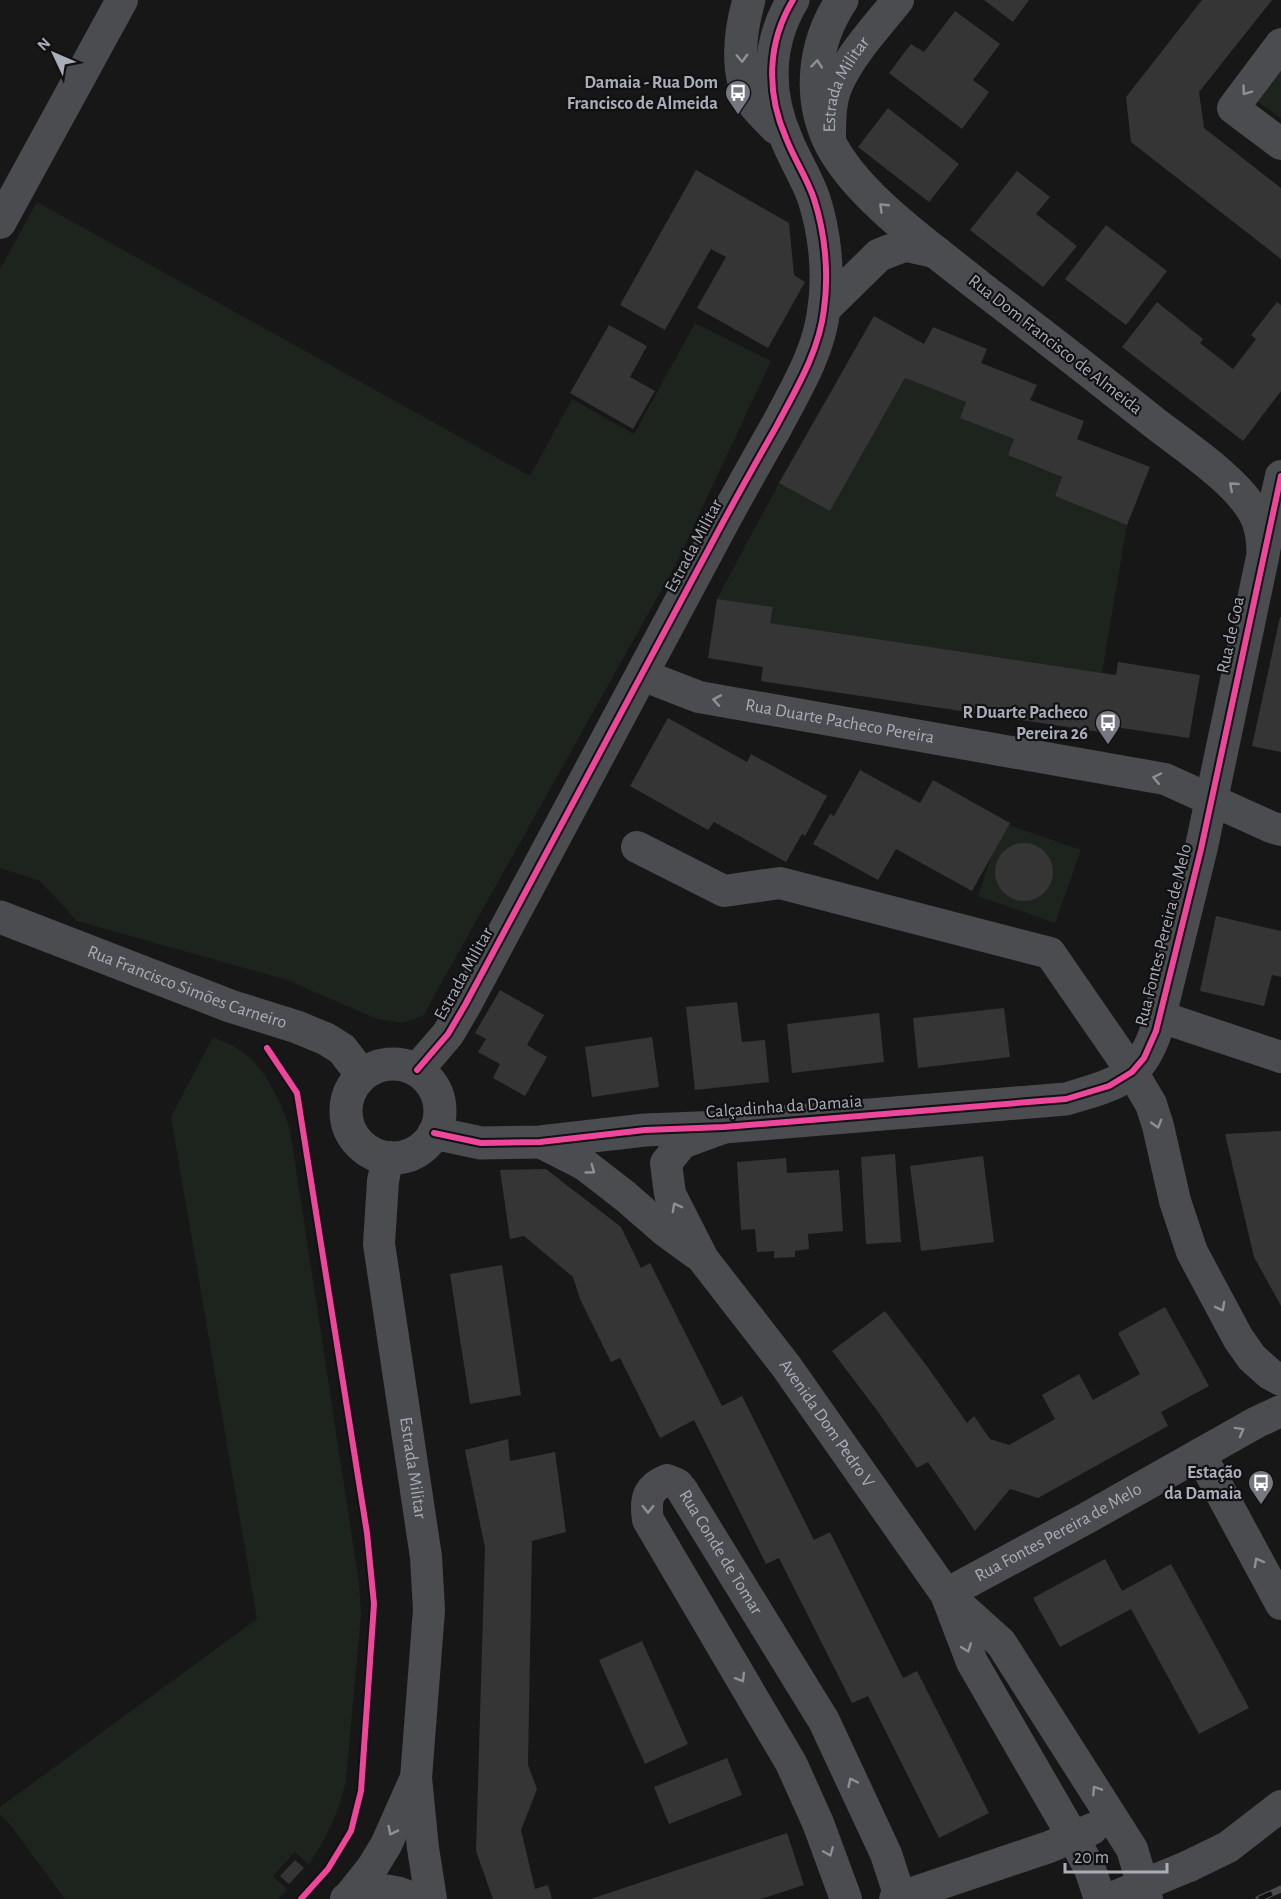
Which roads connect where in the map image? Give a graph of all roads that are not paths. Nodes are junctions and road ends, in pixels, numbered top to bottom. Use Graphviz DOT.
graph roads {
  1 [pos="122,0"];
  2 [pos="749,0"];
  3 [pos="793,0"];
  4 [pos="842,0"];
  5 [pos="898,0"];
  6 [pos="1281,44"];
  7 [pos="786,139"];
  8 [pos="830,142"];
  9 [pos="1281,144"];
  10 [pos="0,223"];
  11 [pos="936,252"];
  12 [pos="824,309"];
  13 [pos="1281,476"];
  14 [pos="1263,555"];
  15 [pos="642,675"];
  16 [pos="1211,800"];
  17 [pos="1281,830"];
  18 [pos="637,848"];
  19 [pos="0,917"];
  20 [pos="1161,1017"];
  21 [pos="1281,1057"];
  22 [pos="417,1070"];
  23 [pos="1132,1072"];
  24 [pos="362,1075"];
  25 [pos="724,1128"];
  26 [pos="434,1133"];
  27 [pos="540,1142"];
  28 [pos="388,1157"];
  29 [pos="703,1258"];
  30 [pos="1281,1380"];
  31 [pos="1281,1411"];
  32 [pos="1200,1454"];
  33 [pos="946,1594"];
  34 [pos="1281,1604"];
  35 [pos="416,1778"];
  36 [pos="1281,1806"];
  37 [pos="1114,1819"];
  38 [pos="1073,1837"];
  39 [pos="348,1898"];
  40 [pos="898,1898"];
  41 [pos="413,1899"];
  42 [pos="431,1899"];
  43 [pos="846,1899"];
  44 [pos="1100,1899"];
  45 [pos="1109,1899"];
  46 [pos="1147,1899"];
  1 -- 10 [label="street"];
  2 -- 7 [label="street, one-way"];
  3 -- 7 [label="street, Estrada Militar"];
  8 -- 4 [label="street, Estrada Militar, one-way"];
  5 -- 8 [label="street, Estrada Militar"];
  6 -- 9 [label="street, one-way"];
  7 -- 12 [label="street, Estrada Militar"];
  11 -- 8 [label="street, Rua Dom Francisco de Almeida, one-way"];
  11 -- 12 [label="street"];
  14 -- 11 [label="street, Rua Dom Francisco de Almeida, one-way"];
  12 -- 15 [label="street, Estrada Militar"];
  13 -- 14 [label="street, Rua de Goa"];
  14 -- 16 [label="street, Rua de Goa"];
  16 -- 15 [label="street, Rua Duarte Pacheco Pereira, one-way"];
  15 -- 22 [label="street, Estrada Militar"];
  16 -- 17 [label="street, Rua Duarte Pacheco Pereira"];
  16 -- 20 [label="street, Rua Fontes Pereira de Melo"];
  18 -- 23 [label="street"];
  19 -- 24 [label="street, Rua Francisco Simões Carneiro"];
  20 -- 21 [label="street"];
  20 -- 23 [label="street, Rua Fontes Pereira de Melo"];
  22 -- 24 [label="street"];
  22 -- 26 [label="street"];
  23 -- 25 [label="street, Calçadinha da Damaia"];
  23 -- 30 [label="street, one-way"];
  24 -- 28 [label="street"];
  25 -- 27 [label="street, Calçadinha da Damaia"];
  29 -- 25 [label="street, Avenida Dom Pedro V, one-way"];
  26 -- 27 [label="street, Calçadinha da Damaia"];
  26 -- 28 [label="street"];
  27 -- 29 [label="street, Avenida Dom Pedro V, one-way"];
  28 -- 35 [label="street, Estrada Militar"];
  29 -- 33 [label="street, Avenida Dom Pedro V"];
  32 -- 31 [label="street, Rua Fontes Pereira de Melo, one-way"];
  32 -- 33 [label="street, Rua Fontes Pereira de Melo"];
  34 -- 32 [label="street, one-way"];
  37 -- 33 [label="street, Avenida Dom Pedro V, one-way"];
  33 -- 38 [label="street, Avenida Dom Pedro V, one-way"];
  35 -- 39 [label="street, Estrada Militar, one-way"];
  35 -- 42 [label="street, Estrada Militar"];
  36 -- 45 [label="street, bridge"];
  37 -- 38 [label="street, Rua Conde de Tomar"];
  37 -- 46 [label="street, Avenida Dom Pedro V"];
  38 -- 40 [label="street, Rua Conde de Tomar"];
  38 -- 44 [label="street, Avenida Dom Pedro V"];
  39 -- 41 [label="street"];
  40 -- 43 [label="street, Rua Conde de Tomar, one-way"];
}
